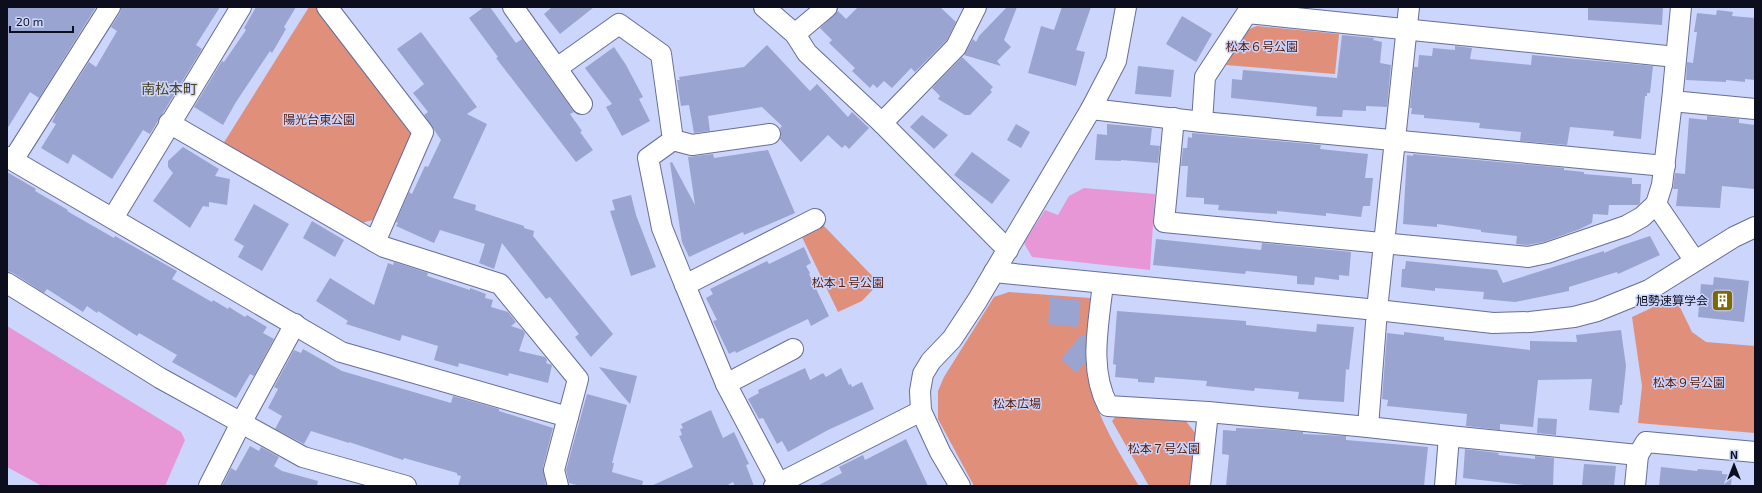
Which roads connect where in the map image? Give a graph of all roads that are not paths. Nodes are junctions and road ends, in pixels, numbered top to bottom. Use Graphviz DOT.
graph roads {
  1 [pos="110,7"];
  2 [pos="241,7"];
  3 [pos="327,7"];
  4 [pos="513,7"];
  5 [pos="764,7"];
  6 [pos="827,7"];
  7 [pos="976,7"];
  8 [pos="1126,7"];
  9 [pos="1409,7"];
  10 [pos="1680,7"];
  11 [pos="1406,29"];
  12 [pos="795,34"];
  13 [pos="1676,57"];
  14 [pos="557,68"];
  15 [pos="1672,101"];
  16 [pos="582,104"];
  17 [pos="1091,109"];
  18 [pos="1755,109"];
  19 [pos="1174,118"];
  20 [pos="882,122"];
  21 [pos="1202,122"];
  22 [pos="169,123"];
  23 [pos="770,134"];
  24 [pos="1396,139"];
  25 [pos="673,140"];
  26 [pos="10,159"];
  27 [pos="1665,166"];
  28 [pos="1656,204"];
  29 [pos="113,218"];
  30 [pos="815,219"];
  31 [pos="1755,227"];
  32 [pos="375,242"];
  33 [pos="1385,242"];
  34 [pos="1008,250"];
  35 [pos="1695,261"];
  36 [pos="994,272"];
  37 [pos="7,283"];
  38 [pos="1103,283"];
  39 [pos="685,285"];
  40 [pos="1377,310"];
  41 [pos="295,324"];
  42 [pos="793,348"];
  43 [pos="726,384"];
  44 [pos="921,411"];
  45 [pos="1208,412"];
  46 [pos="568,417"];
  47 [pos="241,423"];
  48 [pos="1368,428"];
  49 [pos="1449,436"];
  50 [pos="1755,452"];
  51 [pos="1638,455"];
  52 [pos="778,485"];
  53 [pos="209,486"];
  54 [pos="406,486"];
  55 [pos="558,486"];
  56 [pos="960,486"];
  57 [pos="1200,486"];
  58 [pos="1445,486"];
  59 [pos="1635,486"];
  1 -- 26 [label="street"];
  2 -- 22 [label="street"];
  3 -- 32 [label="street"];
  4 -- 14 [label="street"];
  5 -- 12 [label="street"];
  6 -- 12 [label="street"];
  7 -- 20 [label="street"];
  8 -- 17 [label="street"];
  9 -- 11 [label="street"];
  10 -- 13 [label="street"];
  11 -- 13 [label="street"];
  11 -- 21 [label="street"];
  11 -- 24 [label="street"];
  12 -- 20 [label="street"];
  13 -- 15 [label="street"];
  14 -- 16 [label="street"];
  14 -- 25 [label="street"];
  15 -- 18 [label="street"];
  15 -- 27 [label="street"];
  17 -- 19 [label="street"];
  17 -- 34 [label="street"];
  19 -- 21 [label="street"];
  19 -- 33 [label="street"];
  20 -- 34 [label="street"];
  21 -- 24 [label="street"];
  22 -- 29 [label="street"];
  22 -- 32 [label="street"];
  23 -- 25 [label="street"];
  24 -- 27 [label="street"];
  24 -- 33 [label="street"];
  25 -- 39 [label="street"];
  26 -- 29 [label="street"];
  27 -- 28 [label="street"];
  28 -- 33 [label="street"];
  28 -- 35 [label="street"];
  29 -- 41 [label="street"];
  30 -- 39 [label="street"];
  31 -- 35 [label="street"];
  32 -- 46 [label="street"];
  33 -- 40 [label="street"];
  34 -- 36 [label="street"];
  35 -- 40 [label="street"];
  36 -- 38 [label="street"];
  36 -- 44 [label="street"];
  37 -- 47 [label="street"];
  38 -- 40 [label="street"];
  38 -- 45 [label="street"];
  39 -- 43 [label="street"];
  40 -- 48 [label="street"];
  41 -- 46 [label="street"];
  41 -- 47 [label="street"];
  42 -- 43 [label="street"];
  43 -- 52 [label="street"];
  44 -- 52 [label="street"];
  44 -- 56 [label="street"];
  45 -- 48 [label="street"];
  45 -- 57 [label="street"];
  46 -- 55 [label="street"];
  47 -- 53 [label="street"];
  47 -- 54 [label="street"];
  48 -- 49 [label="street"];
  49 -- 51 [label="street"];
  49 -- 58 [label="street"];
  50 -- 51 [label="street"];
  51 -- 59 [label="street"];
}
